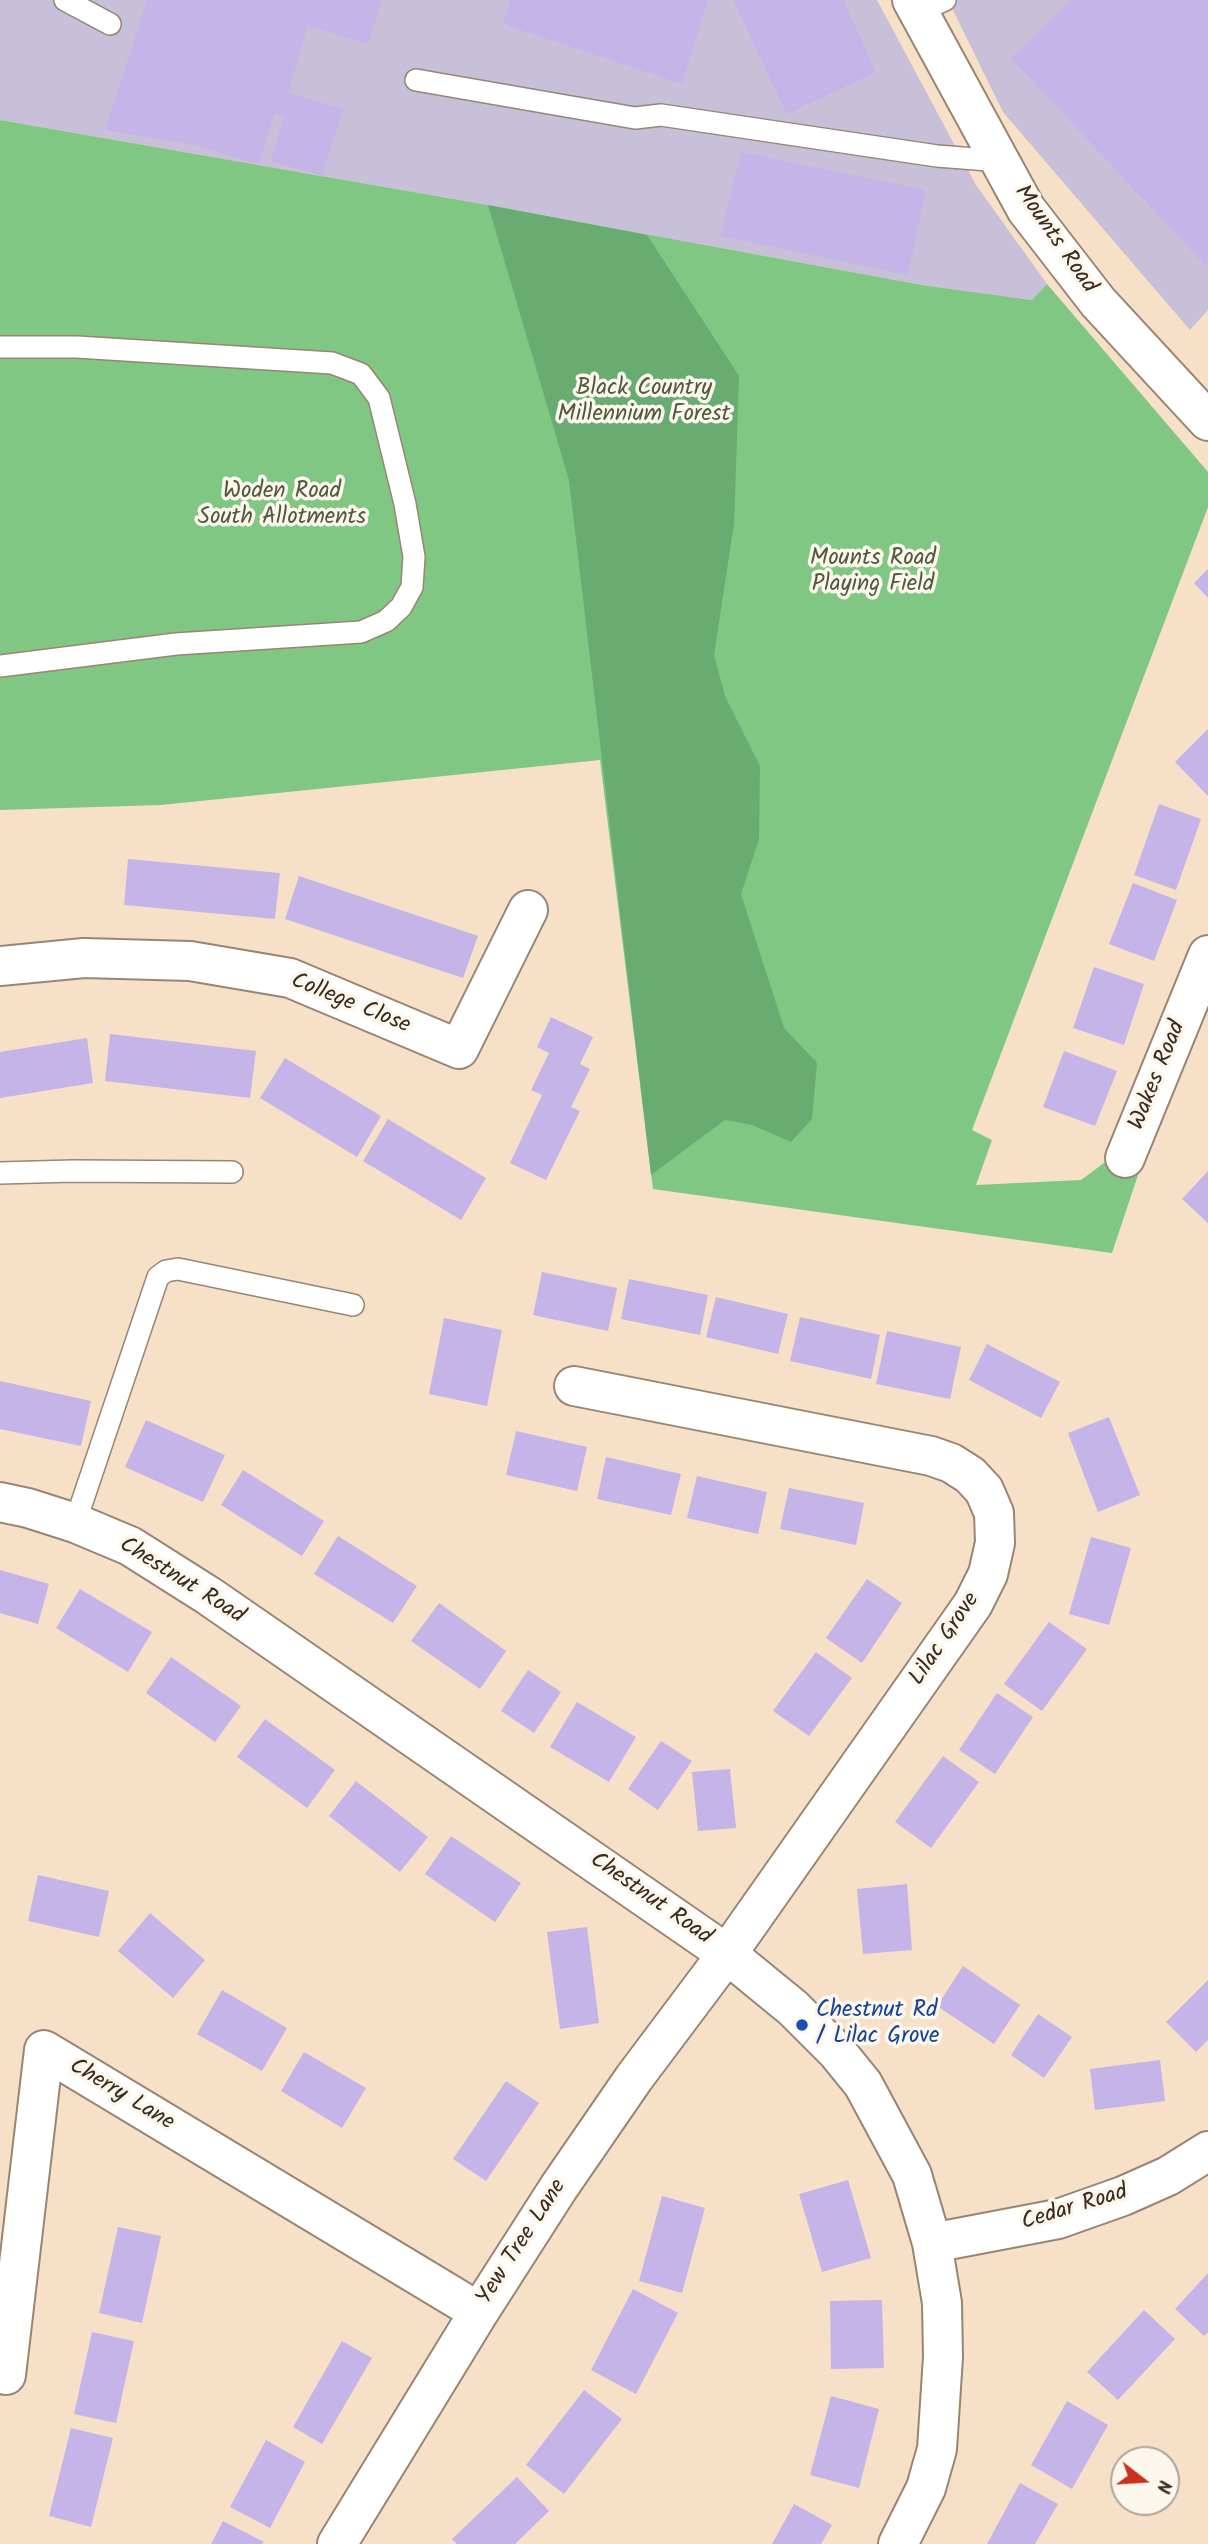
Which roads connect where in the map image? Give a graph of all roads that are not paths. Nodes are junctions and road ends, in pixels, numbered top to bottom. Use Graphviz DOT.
graph roads {
  1 [pos="65,0"];
  2 [pos="925,4"];
  3 [pos="110,24"];
  4 [pos="416,80"];
  5 [pos="1001,162"];
  6 [pos="0,347"];
  7 [pos="1208,421"];
  8 [pos="0,666"];
  9 [pos="528,910"];
  10 [pos="1207,962"];
  11 [pos="0,966"];
  12 [pos="1125,1158"];
  13 [pos="232,1172"];
  14 [pos="0,1173"];
  15 [pos="353,1305"];
  16 [pos="574,1386"];
  17 [pos="0,1502"];
  18 [pos="75,1523"];
  19 [pos="727,1954"];
  20 [pos="1208,2151"];
  21 [pos="932,2243"];
  22 [pos="478,2312"];
  23 [pos="6,2375"];
  24 [pos="337,2544"];
  25 [pos="898,2544"];
  1 -- 3 [label="lane"];
  2 -- 5 [label="street, Mounts Road"];
  4 -- 5 [label="lane"];
  5 -- 7 [label="street, Mounts Road"];
  6 -- 8 [label="lane"];
  9 -- 11 [label="street, College Close"];
  10 -- 12 [label="street, Wakes Road"];
  13 -- 14 [label="lane"];
  15 -- 18 [label="lane"];
  16 -- 19 [label="street, Lilac Grove"];
  17 -- 18 [label="street, Chestnut Road"];
  18 -- 19 [label="street, Chestnut Road"];
  19 -- 21 [label="street, Chestnut Road"];
  19 -- 22 [label="street, Yew Tree Lane"];
  20 -- 21 [label="street, Cedar Road"];
  21 -- 25 [label="street, Chestnut Road"];
  22 -- 23 [label="street, Cherry Lane"];
  22 -- 24 [label="street, Yew Tree Lane"];
}
